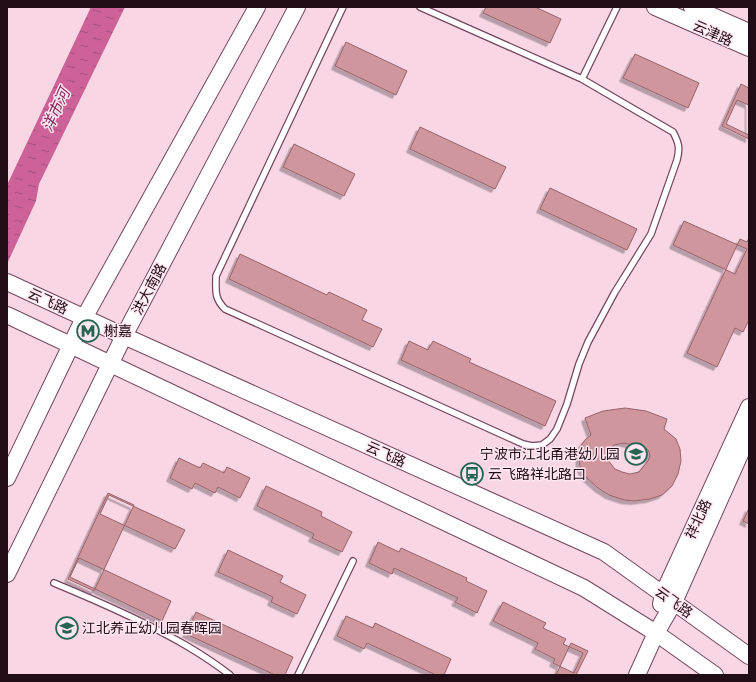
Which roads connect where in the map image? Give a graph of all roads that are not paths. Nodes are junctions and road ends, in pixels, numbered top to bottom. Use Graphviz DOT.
graph roads {
  1 [pos="257,7"];
  2 [pos="297,7"];
  3 [pos="343,7"];
  4 [pos="420,7"];
  5 [pos="617,7"];
  6 [pos="655,7"];
  7 [pos="692,7"];
  8 [pos="749,32"];
  9 [pos="749,48"];
  10 [pos="582,79"];
  11 [pos="7,282"];
  12 [pos="11,317"];
  13 [pos="84,318"];
  14 [pos="124,336"];
  15 [pos="72,345"];
  16 [pos="111,363"];
  17 [pos="749,407"];
  18 [pos="749,434"];
  19 [pos="7,478"];
  20 [pos="353,561"];
  21 [pos="7,574"];
  22 [pos="54,583"];
  23 [pos="668,598"];
  24 [pos="656,633"];
  25 [pos="749,656"];
  26 [pos="230,675"];
  27 [pos="298,675"];
  28 [pos="637,675"];
  29 [pos="715,675"];
  1 -- 13 [label="main road"];
  2 -- 14 [label="main road, 洪大南路"];
  3 -- 10 [label="lane"];
  4 -- 10 [label="lane"];
  5 -- 10 [label="lane"];
  6 -- 9 [label="main road, 云津路"];
  7 -- 8 [label="main road, 云津路"];
  11 -- 13 [label="main road, 云飞路"];
  12 -- 15 [label="main road"];
  13 -- 14 [label="main road, 云飞路"];
  13 -- 15 [label="main road"];
  14 -- 16 [label="main road, 洪大南路"];
  14 -- 23 [label="main road, 云飞路"];
  15 -- 16 [label="main road"];
  15 -- 19 [label="main road"];
  16 -- 21 [label="main road, 洪大南路"];
  16 -- 24 [label="main road"];
  17 -- 23 [label="main road, 祥北路"];
  18 -- 23 [label="main road, 祥北路"];
  20 -- 27 [label="lane"];
  22 -- 26 [label="lane"];
  23 -- 24 [label="main road, 祥北路"];
  23 -- 25 [label="main road, 云飞路"];
  24 -- 28 [label="main road, 祥北路"];
  24 -- 29 [label="main road"];
}
